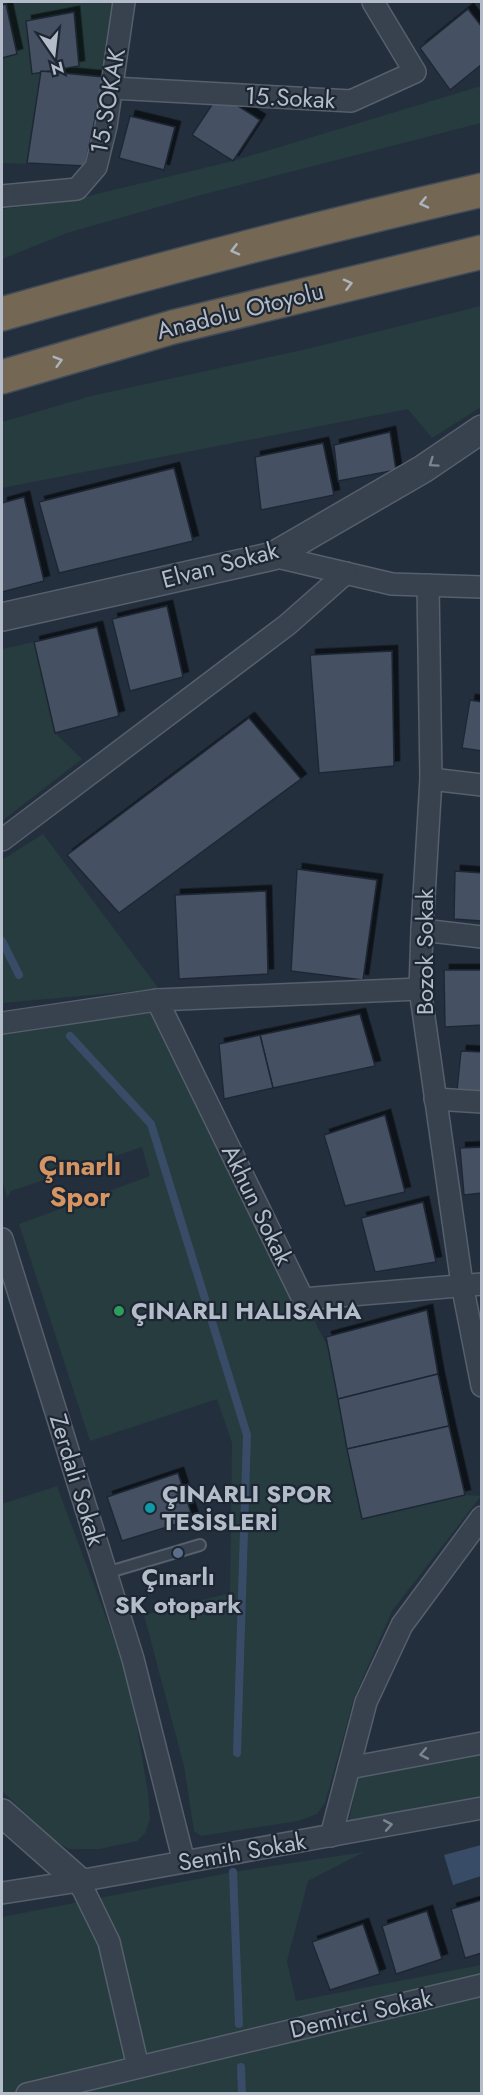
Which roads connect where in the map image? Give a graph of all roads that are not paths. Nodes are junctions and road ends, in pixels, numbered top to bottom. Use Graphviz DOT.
graph roads {
  1 [pos="124,2"];
  2 [pos="373,2"];
  3 [pos="112,88"];
  4 [pos="482,190"];
  5 [pos="2,196"];
  6 [pos="482,252"];
  7 [pos="2,314"];
  8 [pos="2,377"];
  9 [pos="482,429"];
  10 [pos="273,556"];
  11 [pos="346,573"];
  12 [pos="428,585"];
  13 [pos="482,587"];
  14 [pos="2,617"];
  15 [pos="431,779"];
  16 [pos="482,785"];
  17 [pos="2,840"];
  18 [pos="422,930"];
  19 [pos="482,938"];
  20 [pos="420,989"];
  21 [pos="157,1000"];
  22 [pos="2,1023"];
  23 [pos="435,1099"];
  24 [pos="482,1102"];
  25 [pos="2,1239"];
  26 [pos="472,1284"];
  27 [pos="482,1386"];
  28 [pos="482,1517"];
  29 [pos="200,1545"];
  30 [pos="106,1573"];
  31 [pos="482,1743"];
  32 [pos="349,1768"];
  33 [pos="482,1808"];
  34 [pos="2,1814"];
  35 [pos="331,1836"];
  36 [pos="184,1862"];
  37 [pos="79,1881"];
  38 [pos="2,1893"];
  39 [pos="482,1985"];
  40 [pos="138,2067"];
  41 [pos="27,2094"];
  1 -- 3 [label="street, 15.SOKAK"];
  2 -- 3 [label="street, 15.Sokak"];
  3 -- 5 [label="street, 15.SOKAK"];
  4 -- 7 [label="highway, one-way"];
  8 -- 6 [label="highway, Anadolu Otoyolu, one-way"];
  9 -- 10 [label="street, Elvan Sokak, one-way"];
  10 -- 11 [label="street"];
  10 -- 14 [label="street, Elvan Sokak"];
  11 -- 12 [label="street"];
  11 -- 17 [label="street"];
  12 -- 13 [label="street"];
  12 -- 15 [label="street, Bozok Sokak"];
  15 -- 16 [label="street"];
  15 -- 18 [label="street, Bozok Sokak"];
  18 -- 19 [label="street"];
  18 -- 20 [label="street, Bozok Sokak"];
  20 -- 21 [label="street"];
  20 -- 23 [label="street, Bozok Sokak"];
  21 -- 22 [label="street"];
  21 -- 26 [label="street, Akhun Sokak"];
  23 -- 24 [label="street"];
  23 -- 26 [label="street, Bozok Sokak"];
  25 -- 30 [label="street, Zerdali Sokak"];
  26 -- 27 [label="street, Bozok Sokak"];
  28 -- 32 [label="street"];
  29 -- 30 [label="lane"];
  30 -- 36 [label="street, Zerdali Sokak"];
  31 -- 32 [label="street, one-way"];
  32 -- 35 [label="street"];
  35 -- 33 [label="street, Semih Sokak, one-way"];
  34 -- 37 [label="street"];
  35 -- 36 [label="street, Semih Sokak"];
  36 -- 37 [label="street, Semih Sokak"];
  37 -- 38 [label="street, Semih Sokak"];
  37 -- 40 [label="street"];
  39 -- 40 [label="street, Demirci Sokak"];
  40 -- 41 [label="street, Demirci Sokak"];
}
